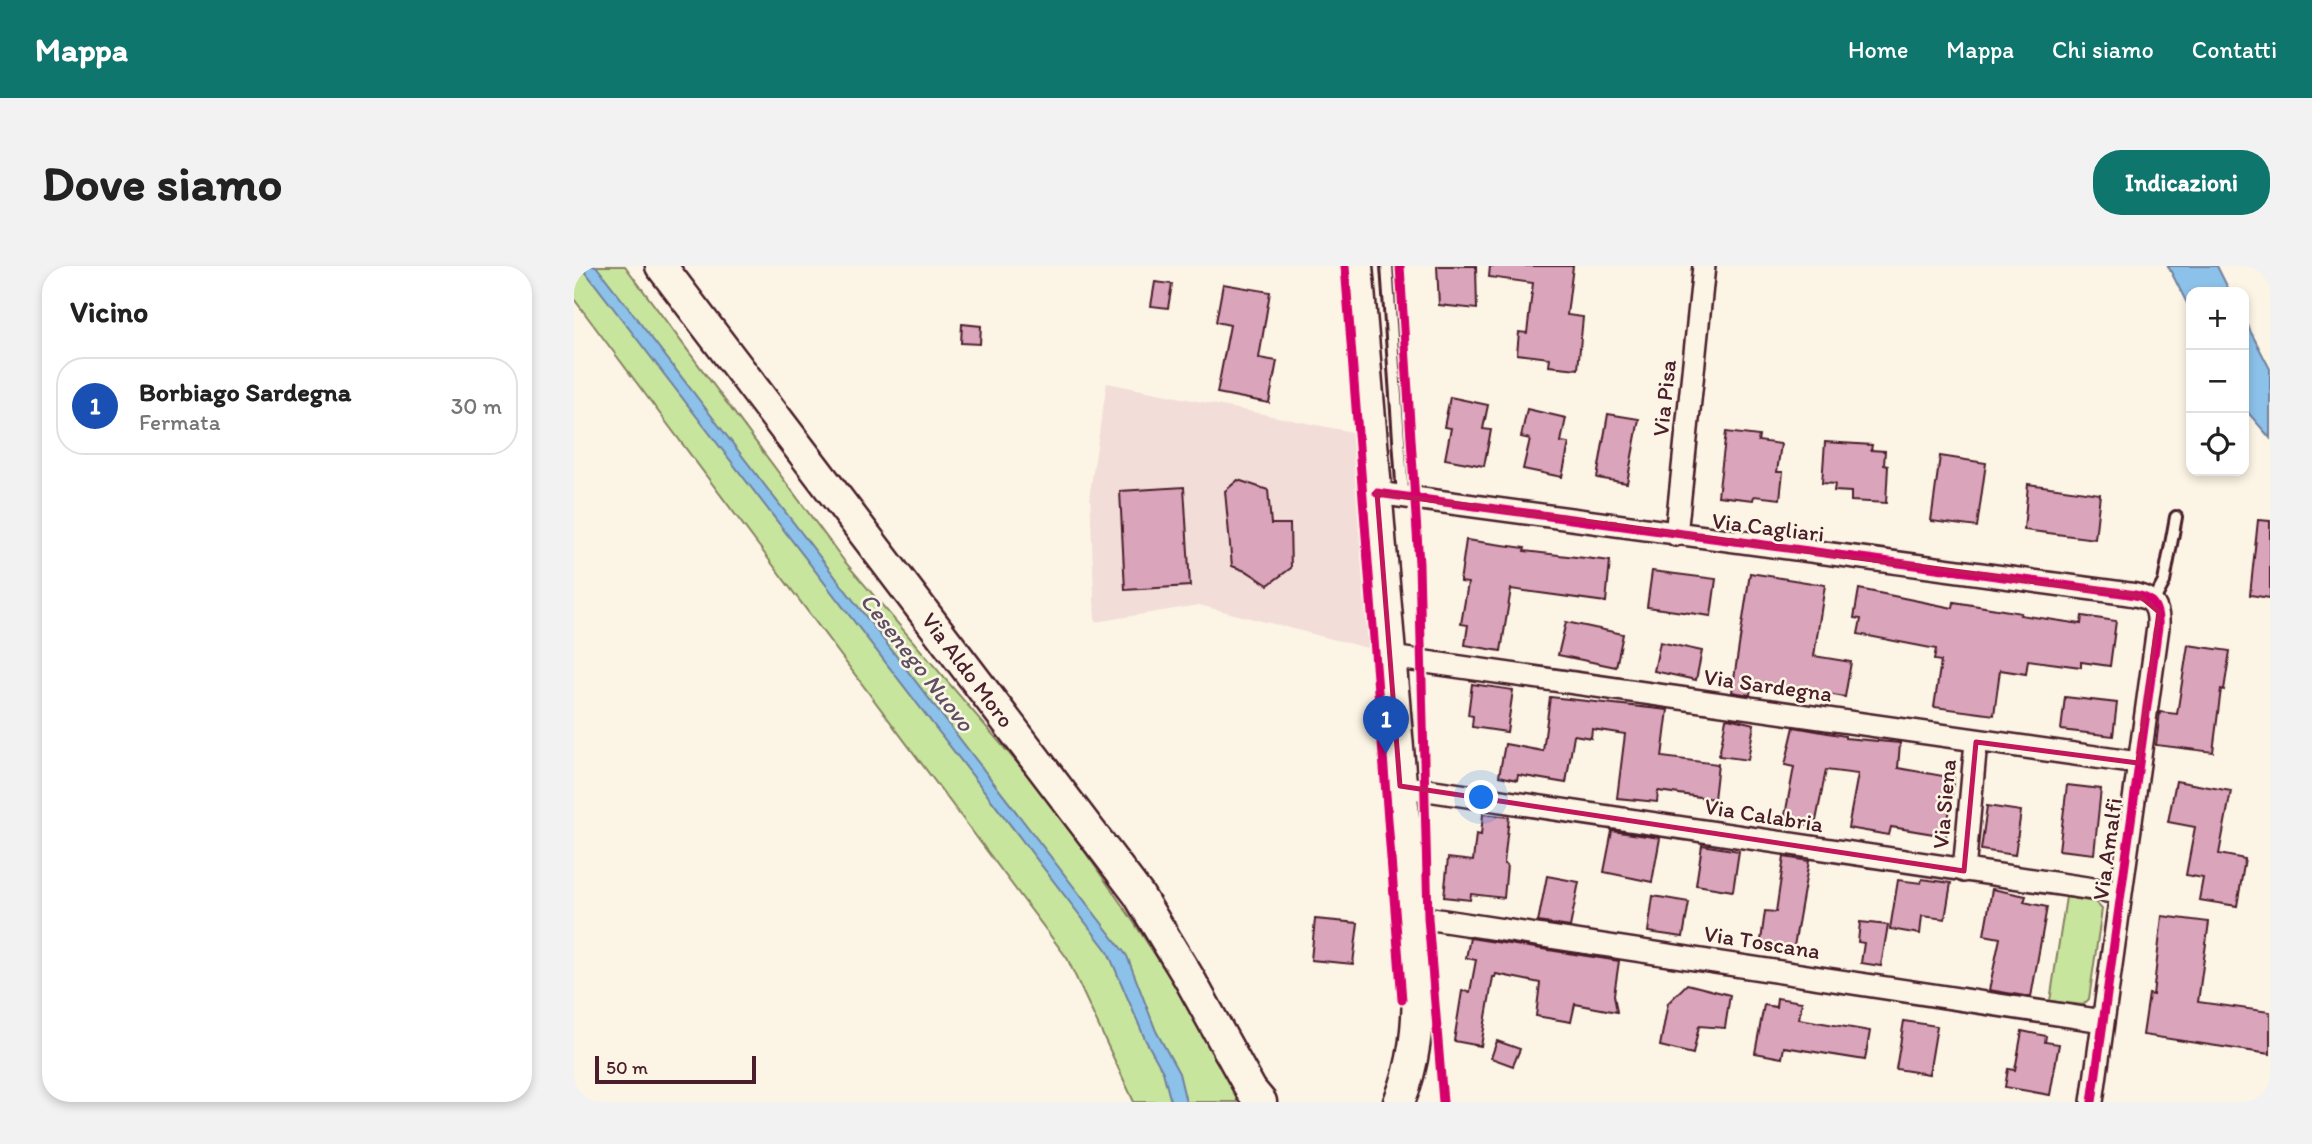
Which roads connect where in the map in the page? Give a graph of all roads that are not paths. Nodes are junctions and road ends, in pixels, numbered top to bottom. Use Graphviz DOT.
graph roads {
  1 [pos="661,266"];
  2 [pos="1357,266"];
  3 [pos="1387,266"];
  4 [pos="1704,266"];
  5 [pos="1390,495"];
  6 [pos="2176,517"];
  7 [pos="1676,535"];
  8 [pos="2153,602"];
  9 [pos="1391,657"];
  10 [pos="1976,742"];
  11 [pos="2138,763"];
  12 [pos="1401,786"];
  13 [pos="1964,871"];
  14 [pos="2120,893"];
  15 [pos="1412,916"];
  16 [pos="2103,1021"];
  17 [pos="1404,1096"];
  18 [pos="1255,1098"];
  19 [pos="2092,1102"];
  1 -- 18 [label="main road, Via Aldo Moro"];
  2 -- 5 [label="main road"];
  3 -- 5 [label="lane"];
  4 -- 7 [label="street, Via Pisa"];
  5 -- 7 [label="street, Via Cagliari"];
  5 -- 9 [label="main road"];
  6 -- 8 [label="lane, Via Amalfi"];
  7 -- 8 [label="street, Via Cagliari"];
  8 -- 11 [label="street, Via Amalfi"];
  9 -- 10 [label="street, Via Sardegna"];
  9 -- 12 [label="main road"];
  10 -- 11 [label="street, Via Sardegna"];
  10 -- 13 [label="street, Via Siena"];
  11 -- 14 [label="street, Via Amalfi"];
  12 -- 13 [label="street, Via Calabria"];
  12 -- 15 [label="main road"];
  13 -- 14 [label="street, Via Calabria"];
  14 -- 16 [label="street, Via Amalfi"];
  15 -- 16 [label="street, Via Toscana"];
  15 -- 17 [label="main road"];
  16 -- 19 [label="street, Via Amalfi"];
}
